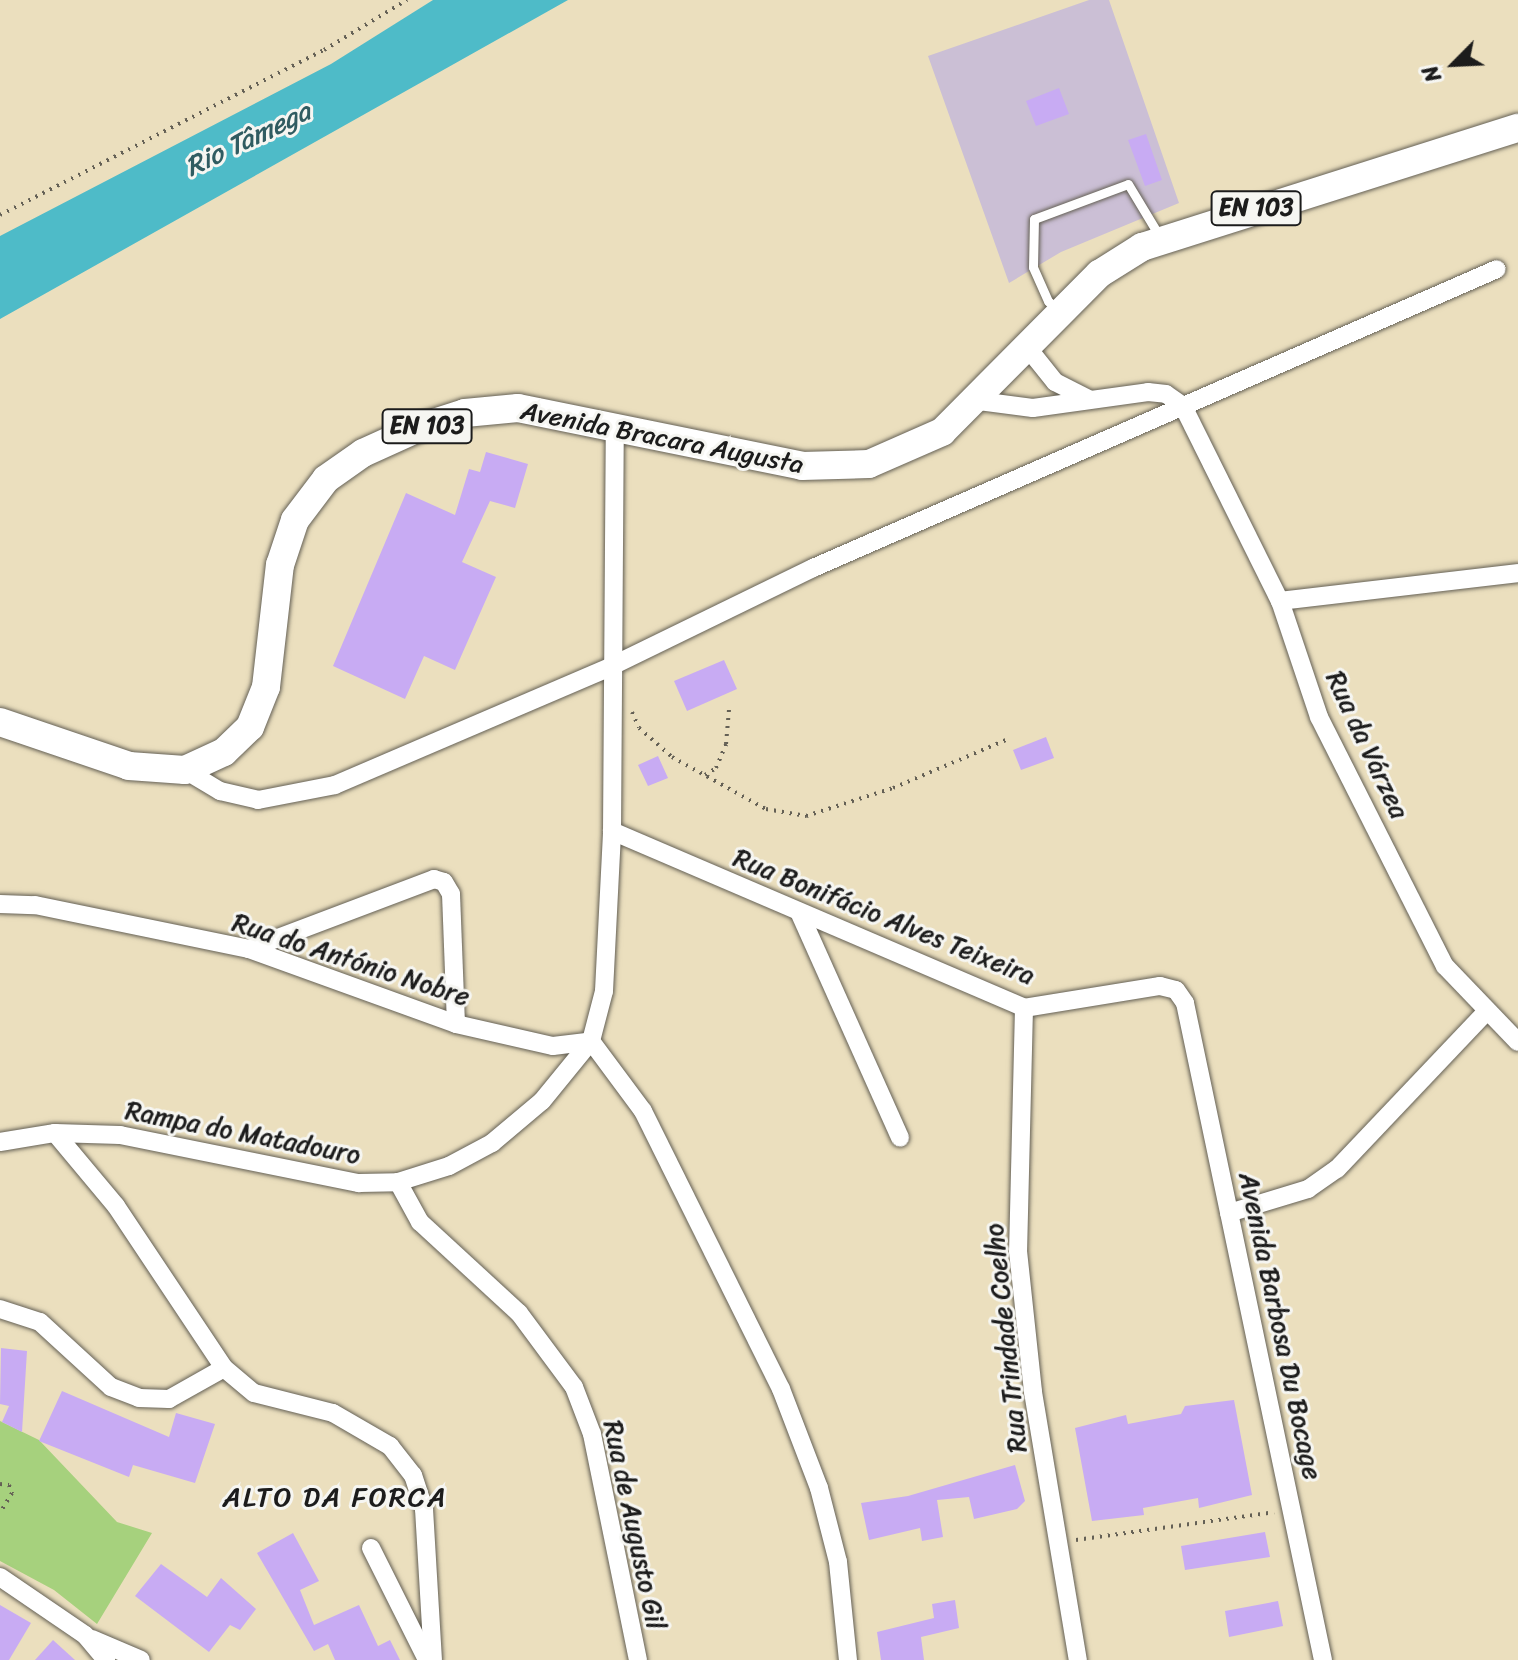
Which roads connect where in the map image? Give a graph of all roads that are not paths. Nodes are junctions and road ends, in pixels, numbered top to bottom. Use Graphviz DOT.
graph roads {
  1 [pos="1518,128"];
  2 [pos="1161,238"];
  3 [pos="1497,269"];
  4 [pos="1061,312"];
  5 [pos="1027,347"];
  6 [pos="1092,399"];
  7 [pos="979,401"];
  8 [pos="1183,406"];
  9 [pos="615,424"];
  10 [pos="1518,573"];
  11 [pos="1280,601"];
  12 [pos="612,666"];
  13 [pos="0,722"];
  14 [pos="185,770"];
  15 [pos="612,831"];
  16 [pos="0,904"];
  17 [pos="800,914"];
  18 [pos="249,949"];
  19 [pos="1185,1003"];
  20 [pos="1024,1008"];
  21 [pos="1487,1011"];
  22 [pos="456,1024"];
  23 [pos="1514,1031"];
  24 [pos="591,1041"];
  25 [pos="55,1133"];
  26 [pos="900,1138"];
  27 [pos="0,1142"];
  28 [pos="398,1182"];
  29 [pos="1229,1213"];
  30 [pos="0,1309"];
  31 [pos="224,1368"];
  32 [pos="371,1548"];
  33 [pos="0,1577"];
  34 [pos="85,1635"];
  35 [pos="106,1660"];
  36 [pos="141,1660"];
  37 [pos="427,1660"];
  38 [pos="433,1660"];
  39 [pos="638,1660"];
  40 [pos="848,1660"];
  41 [pos="1078,1660"];
  42 [pos="1323,1660"];
  1 -- 2 [label="main road, EN 103"];
  2 -- 4 [label="main road, EN 103"];
  2 -- 4 [label="lane"];
  3 -- 8 [label="street"];
  4 -- 5 [label="main road, EN 103"];
  5 -- 6 [label="street"];
  5 -- 7 [label="main road, Avenida Bracara Augusta / EN 103"];
  6 -- 7 [label="street"];
  6 -- 8 [label="street"];
  7 -- 9 [label="main road, Avenida Bracara Augusta / EN 103"];
  8 -- 11 [label="street, Rua da Várzea"];
  8 -- 12 [label="street"];
  9 -- 12 [label="street, Rampa do Matadouro"];
  9 -- 14 [label="main road, Avenida Bracara Augusta / EN 103"];
  10 -- 11 [label="street"];
  11 -- 21 [label="street, Rua da Várzea"];
  12 -- 14 [label="street"];
  12 -- 15 [label="street, Rampa do Matadouro"];
  13 -- 14 [label="main road, Avenida Bracara Augusta / EN 103"];
  15 -- 17 [label="street, Rua Bonifácio Alves Teixeira"];
  15 -- 24 [label="street, Rampa do Matadouro"];
  16 -- 18 [label="street, Rua do António Nobre"];
  17 -- 20 [label="street, Rua Bonifácio Alves Teixeira"];
  17 -- 26 [label="street"];
  18 -- 22 [label="street, Rua do António Nobre"];
  18 -- 22 [label="street"];
  19 -- 20 [label="street, Rua Bonifácio Alves Teixeira"];
  19 -- 29 [label="street, Avenida Barbosa Du Bocage"];
  20 -- 41 [label="street, Rua Trindade Coelho"];
  21 -- 23 [label="street, Rua da Várzea"];
  21 -- 29 [label="street"];
  22 -- 24 [label="street, Rua do António Nobre"];
  24 -- 28 [label="street, Rampa do Matadouro"];
  24 -- 40 [label="street"];
  25 -- 27 [label="street, Rampa do Matadouro"];
  25 -- 28 [label="street, Rampa do Matadouro"];
  25 -- 31 [label="street"];
  28 -- 39 [label="street, Rua de Augusto Gil"];
  29 -- 42 [label="street, Avenida Barbosa Du Bocage"];
  30 -- 31 [label="street"];
  31 -- 38 [label="street"];
  32 -- 37 [label="street"];
  33 -- 34 [label="street"];
  34 -- 35 [label="street"];
  34 -- 36 [label="street"];
}
